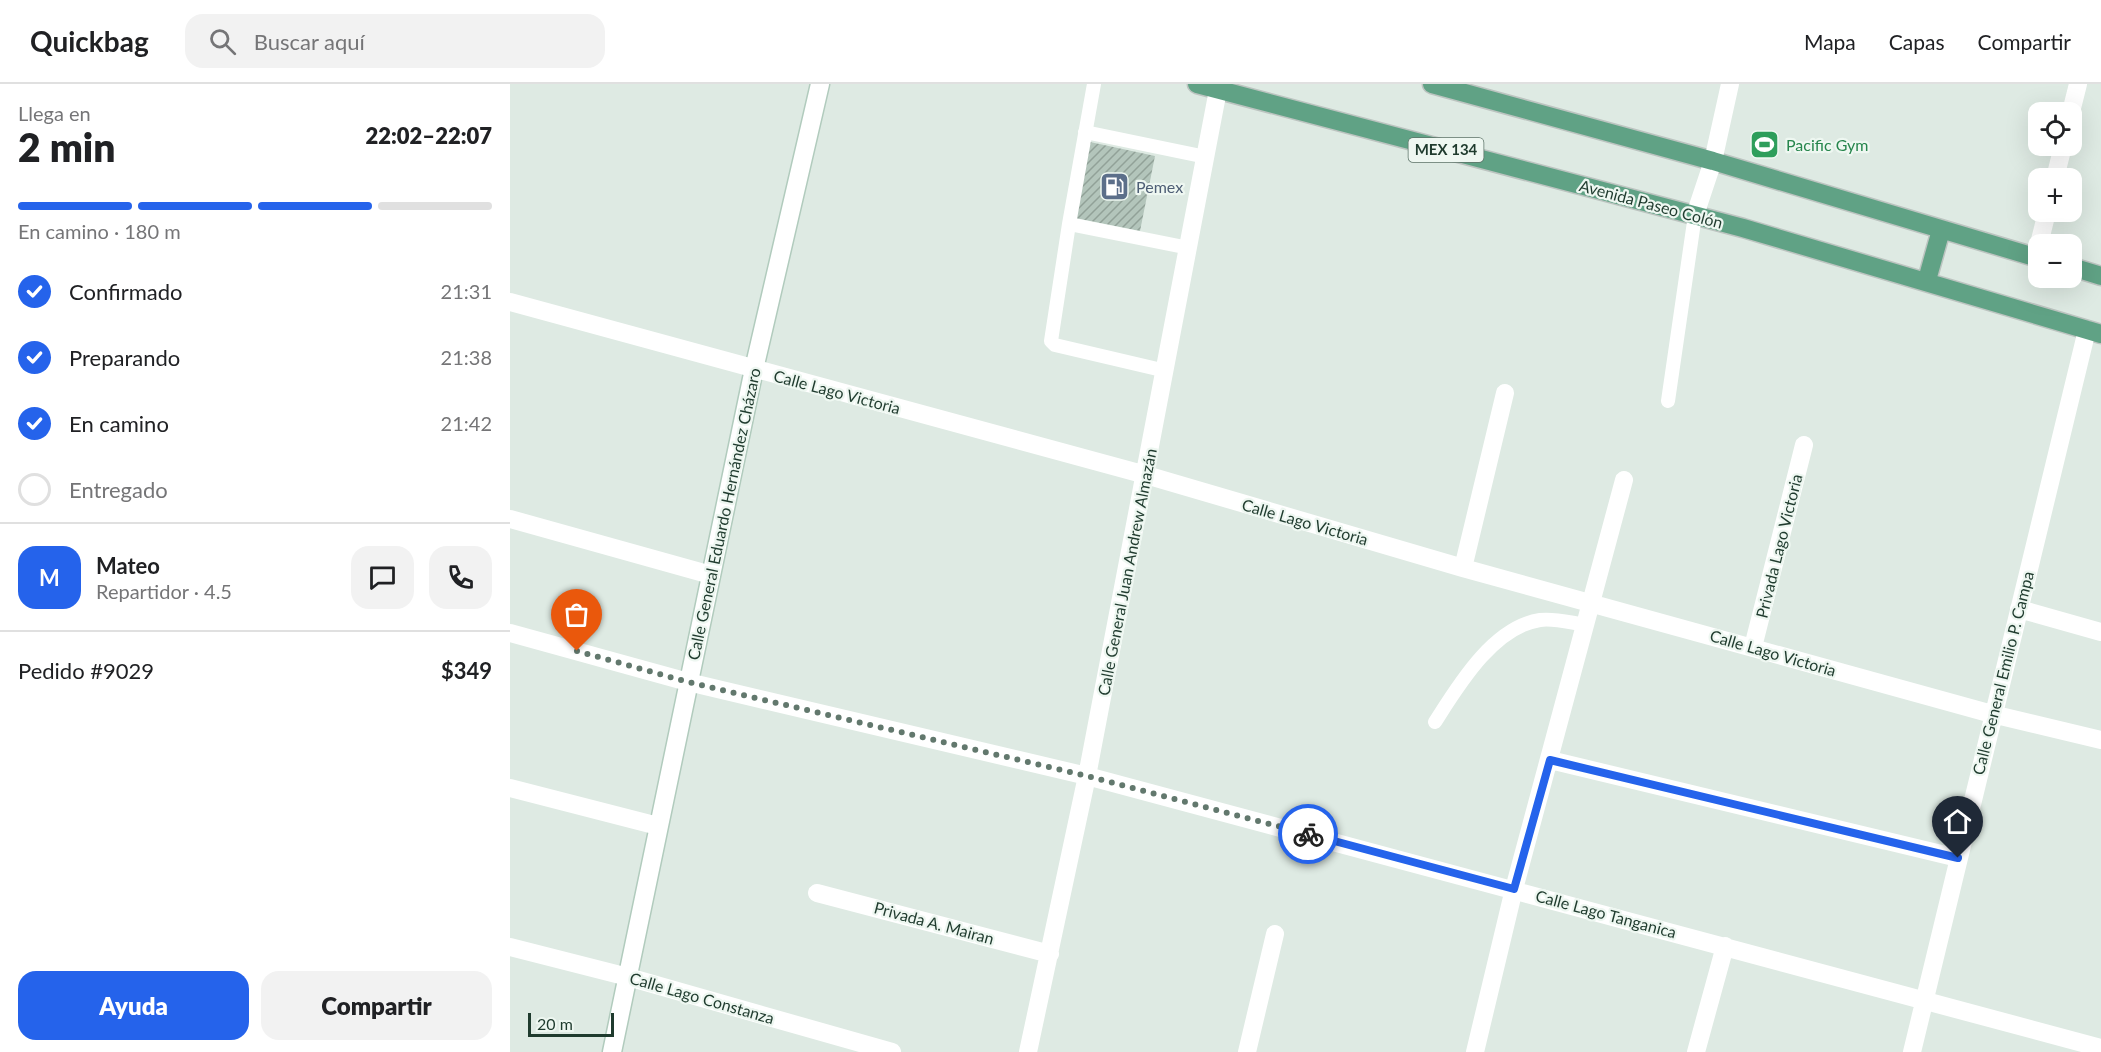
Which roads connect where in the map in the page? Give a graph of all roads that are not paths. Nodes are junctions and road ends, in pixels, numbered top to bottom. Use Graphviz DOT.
graph roads {
  1 [pos="820,84"];
  2 [pos="1094,84"];
  3 [pos="1197,84"];
  4 [pos="1434,84"];
  5 [pos="1730,84"];
  6 [pos="2078,84"];
  7 [pos="1218,90"];
  8 [pos="2074,102"];
  9 [pos="1085,132"];
  10 [pos="1206,157"];
  11 [pos="1713,161"];
  12 [pos="1695,215"];
  13 [pos="1069,224"];
  14 [pos="1941,230"];
  15 [pos="1189,248"];
  16 [pos="2028,250"];
  17 [pos="2082,270"];
  18 [pos="2101,276"];
  19 [pos="1926,280"];
  20 [pos="510,302"];
  21 [pos="2094,332"];
  22 [pos="754,369"];
  23 [pos="1166,371"];
  24 [pos="1505,393"];
  25 [pos="1668,400"];
  26 [pos="1804,445"];
  27 [pos="1146,475"];
  28 [pos="1624,480"];
  29 [pos="510,519"];
  30 [pos="1463,568"];
  31 [pos="711,575"];
  32 [pos="1593,602"];
  33 [pos="2019,609"];
  34 [pos="1586,625"];
  35 [pos="2101,632"];
  36 [pos="510,633"];
  37 [pos="1753,647"];
  38 [pos="688,682"];
  39 [pos="1992,714"];
  40 [pos="1435,722"];
  41 [pos="2101,740"];
  42 [pos="1550,760"];
  43 [pos="1087,776"];
  44 [pos="510,788"];
  45 [pos="658,826"];
  46 [pos="1958,858"];
  47 [pos="1514,889"];
  48 [pos="817,893"];
  49 [pos="1275,934"];
  50 [pos="1725,946"];
  51 [pos="510,947"];
  52 [pos="1050,954"];
  53 [pos="628,977"];
  54 [pos="1924,1001"];
  55 [pos="2101,1048"];
  56 [pos="612,1052"];
  57 [pos="892,1052"];
  58 [pos="1028,1052"];
  59 [pos="1247,1052"];
  60 [pos="1475,1052"];
  61 [pos="1696,1052"];
  62 [pos="1912,1052"];
  1 -- 22 [label="street, Calle General Eduardo Hernández Cházaro"];
  2 -- 9 [label="lane"];
  3 -- 7 [label="main road, Avenida Paseo Colón / MEX 134"];
  4 -- 11 [label="main road"];
  5 -- 11 [label="street"];
  6 -- 8 [label="street"];
  7 -- 10 [label="street, Calle General Juan Andrew Almazán"];
  7 -- 12 [label="main road, Avenida Paseo Colón / MEX 134"];
  9 -- 10 [label="lane"];
  9 -- 13 [label="lane"];
  10 -- 15 [label="street, Calle General Juan Andrew Almazán"];
  11 -- 12 [label="street"];
  11 -- 14 [label="main road"];
  12 -- 19 [label="main road, Avenida Paseo Colón / MEX 134"];
  12 -- 25 [label="lane"];
  13 -- 15 [label="lane"];
  13 -- 23 [label="lane"];
  14 -- 16 [label="main road"];
  14 -- 19 [label="main road"];
  15 -- 23 [label="street, Calle General Juan Andrew Almazán"];
  17 -- 18 [label="main road"];
  19 -- 21 [label="main road, Avenida Paseo Colón / MEX 134"];
  20 -- 22 [label="street, Calle Lago Victoria"];
  21 -- 33 [label="street, Calle General Emilio P. Campa"];
  22 -- 27 [label="street, Calle Lago Victoria"];
  22 -- 31 [label="street, Calle General Eduardo Hernández Cházaro"];
  23 -- 27 [label="street, Calle General Juan Andrew Almazán"];
  24 -- 30 [label="street"];
  26 -- 37 [label="street, Privada Lago Victoria"];
  27 -- 30 [label="street, Calle Lago Victoria"];
  27 -- 43 [label="street, Calle General Juan Andrew Almazán"];
  28 -- 32 [label="street"];
  29 -- 31 [label="street"];
  30 -- 32 [label="street, Calle Lago Victoria"];
  31 -- 38 [label="street, Calle General Eduardo Hernández Cházaro"];
  32 -- 34 [label="street"];
  32 -- 37 [label="street, Calle Lago Victoria"];
  33 -- 35 [label="street"];
  33 -- 39 [label="street, Calle General Emilio P. Campa"];
  34 -- 40 [label="lane"];
  34 -- 42 [label="street"];
  36 -- 38 [label="street, Calle Lago Tanganica"];
  37 -- 39 [label="street, Calle Lago Victoria"];
  38 -- 43 [label="street, Calle Lago Tanganica"];
  38 -- 45 [label="street, Calle General Eduardo Hernández Cházaro"];
  39 -- 41 [label="street, Calle Lago Victoria"];
  39 -- 46 [label="street, Calle General Emilio P. Campa"];
  42 -- 46 [label="street"];
  42 -- 47 [label="street"];
  43 -- 47 [label="street, Calle Lago Tanganica"];
  43 -- 52 [label="street, Calle General Juan Andrew Almazán"];
  44 -- 45 [label="street"];
  45 -- 53 [label="street, Calle General Eduardo Hernández Cházaro"];
  46 -- 54 [label="street, Calle General Emilio P. Campa"];
  47 -- 50 [label="street, Calle Lago Tanganica"];
  47 -- 60 [label="street"];
  48 -- 52 [label="street, Privada A. Mairan"];
  49 -- 59 [label="street"];
  50 -- 54 [label="street, Calle Lago Tanganica"];
  50 -- 61 [label="street"];
  51 -- 53 [label="street, Calle Lago Constanza"];
  52 -- 58 [label="street, Calle General Juan Andrew Almazán"];
  53 -- 56 [label="street, Calle General Eduardo Hernández Cházaro"];
  53 -- 57 [label="street, Calle Lago Constanza"];
  54 -- 55 [label="street, Calle Lago Tanganica"];
  54 -- 62 [label="street, Calle General Emilio P. Campa"];
}
